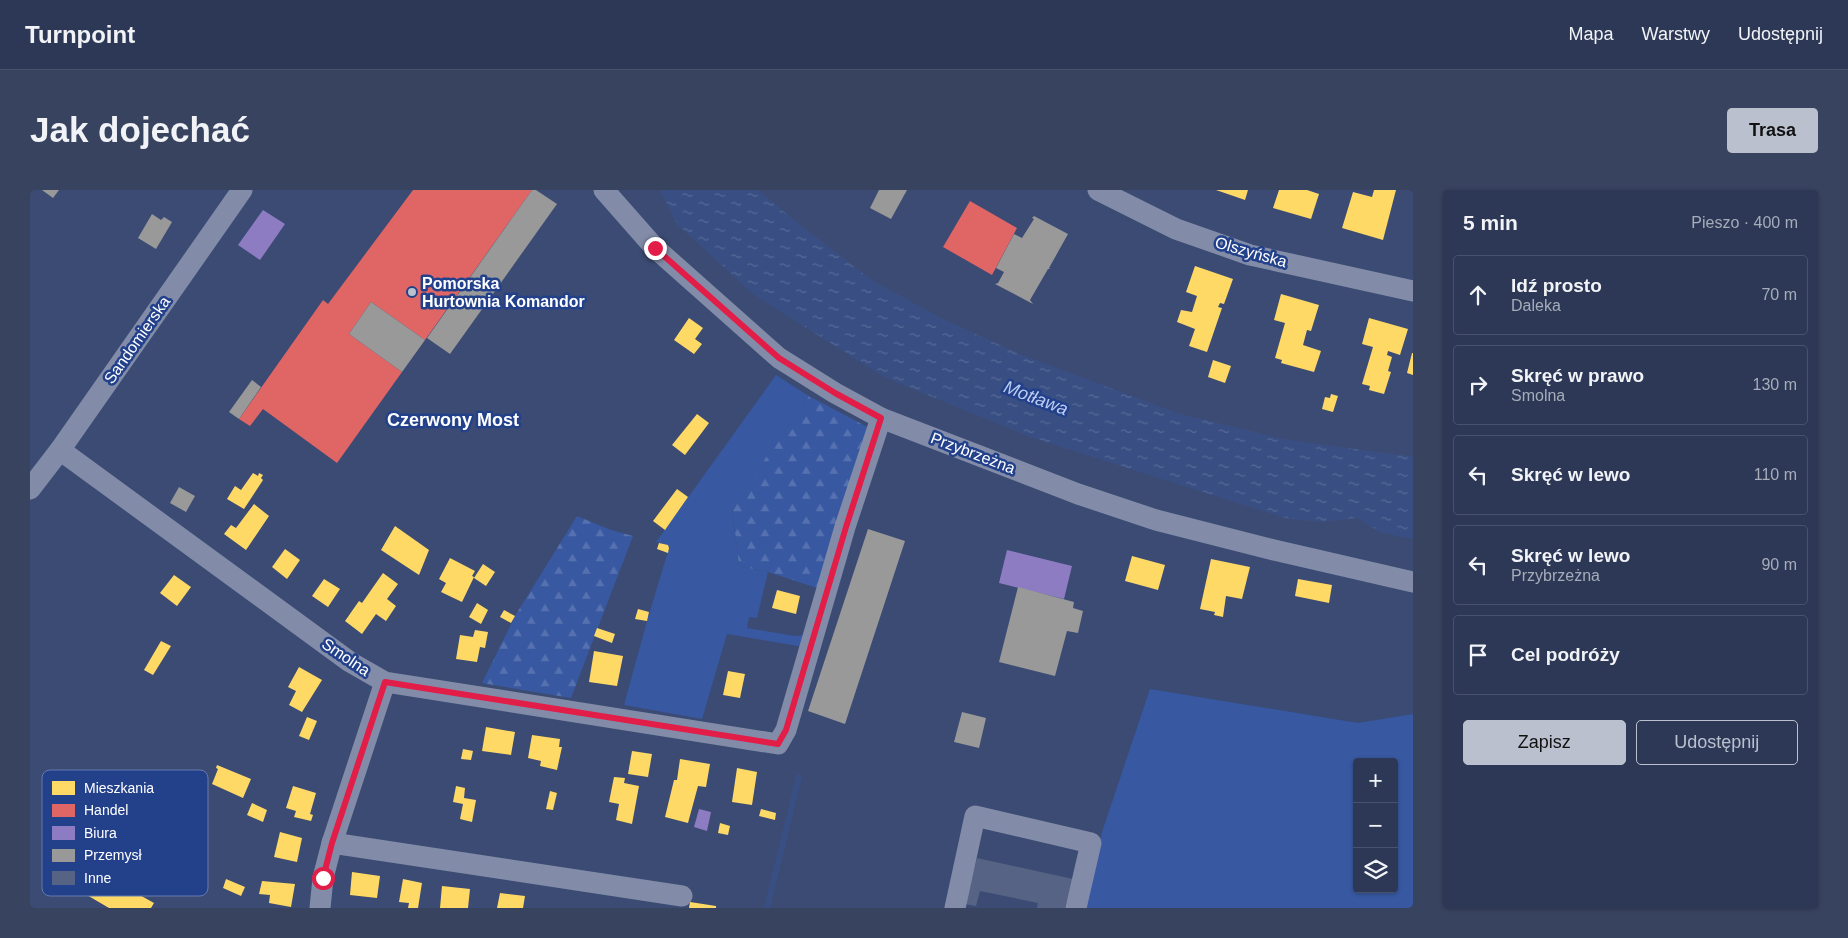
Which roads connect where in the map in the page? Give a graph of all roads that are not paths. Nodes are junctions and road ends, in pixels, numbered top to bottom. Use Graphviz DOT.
graph roads {
  1 [pos="242,190"];
  2 [pos="604,190"];
  3 [pos="1102,191"];
  4 [pos="1410,284"];
  5 [pos="881,418"];
  6 [pos="60,450"];
  7 [pos="30,489"];
  8 [pos="1413,582"];
  9 [pos="385,682"];
  10 [pos="332,843"];
  11 [pos="682,896"];
  12 [pos="320,908"];
  13 [pos="955,908"];
  14 [pos="1076,908"];
  1 -- 6 [label="street, Sandomierska"];
  2 -- 5 [label="street, Przybrzeżna"];
  3 -- 4 [label="street, Olszyńska"];
  5 -- 8 [label="street, Przybrzeżna"];
  5 -- 9 [label="street, Smolna"];
  6 -- 7 [label="street, Sandomierska"];
  6 -- 9 [label="street, Smolna"];
  9 -- 10 [label="street"];
  10 -- 11 [label="street"];
  10 -- 12 [label="street"];
  13 -- 14 [label="street"];
}
